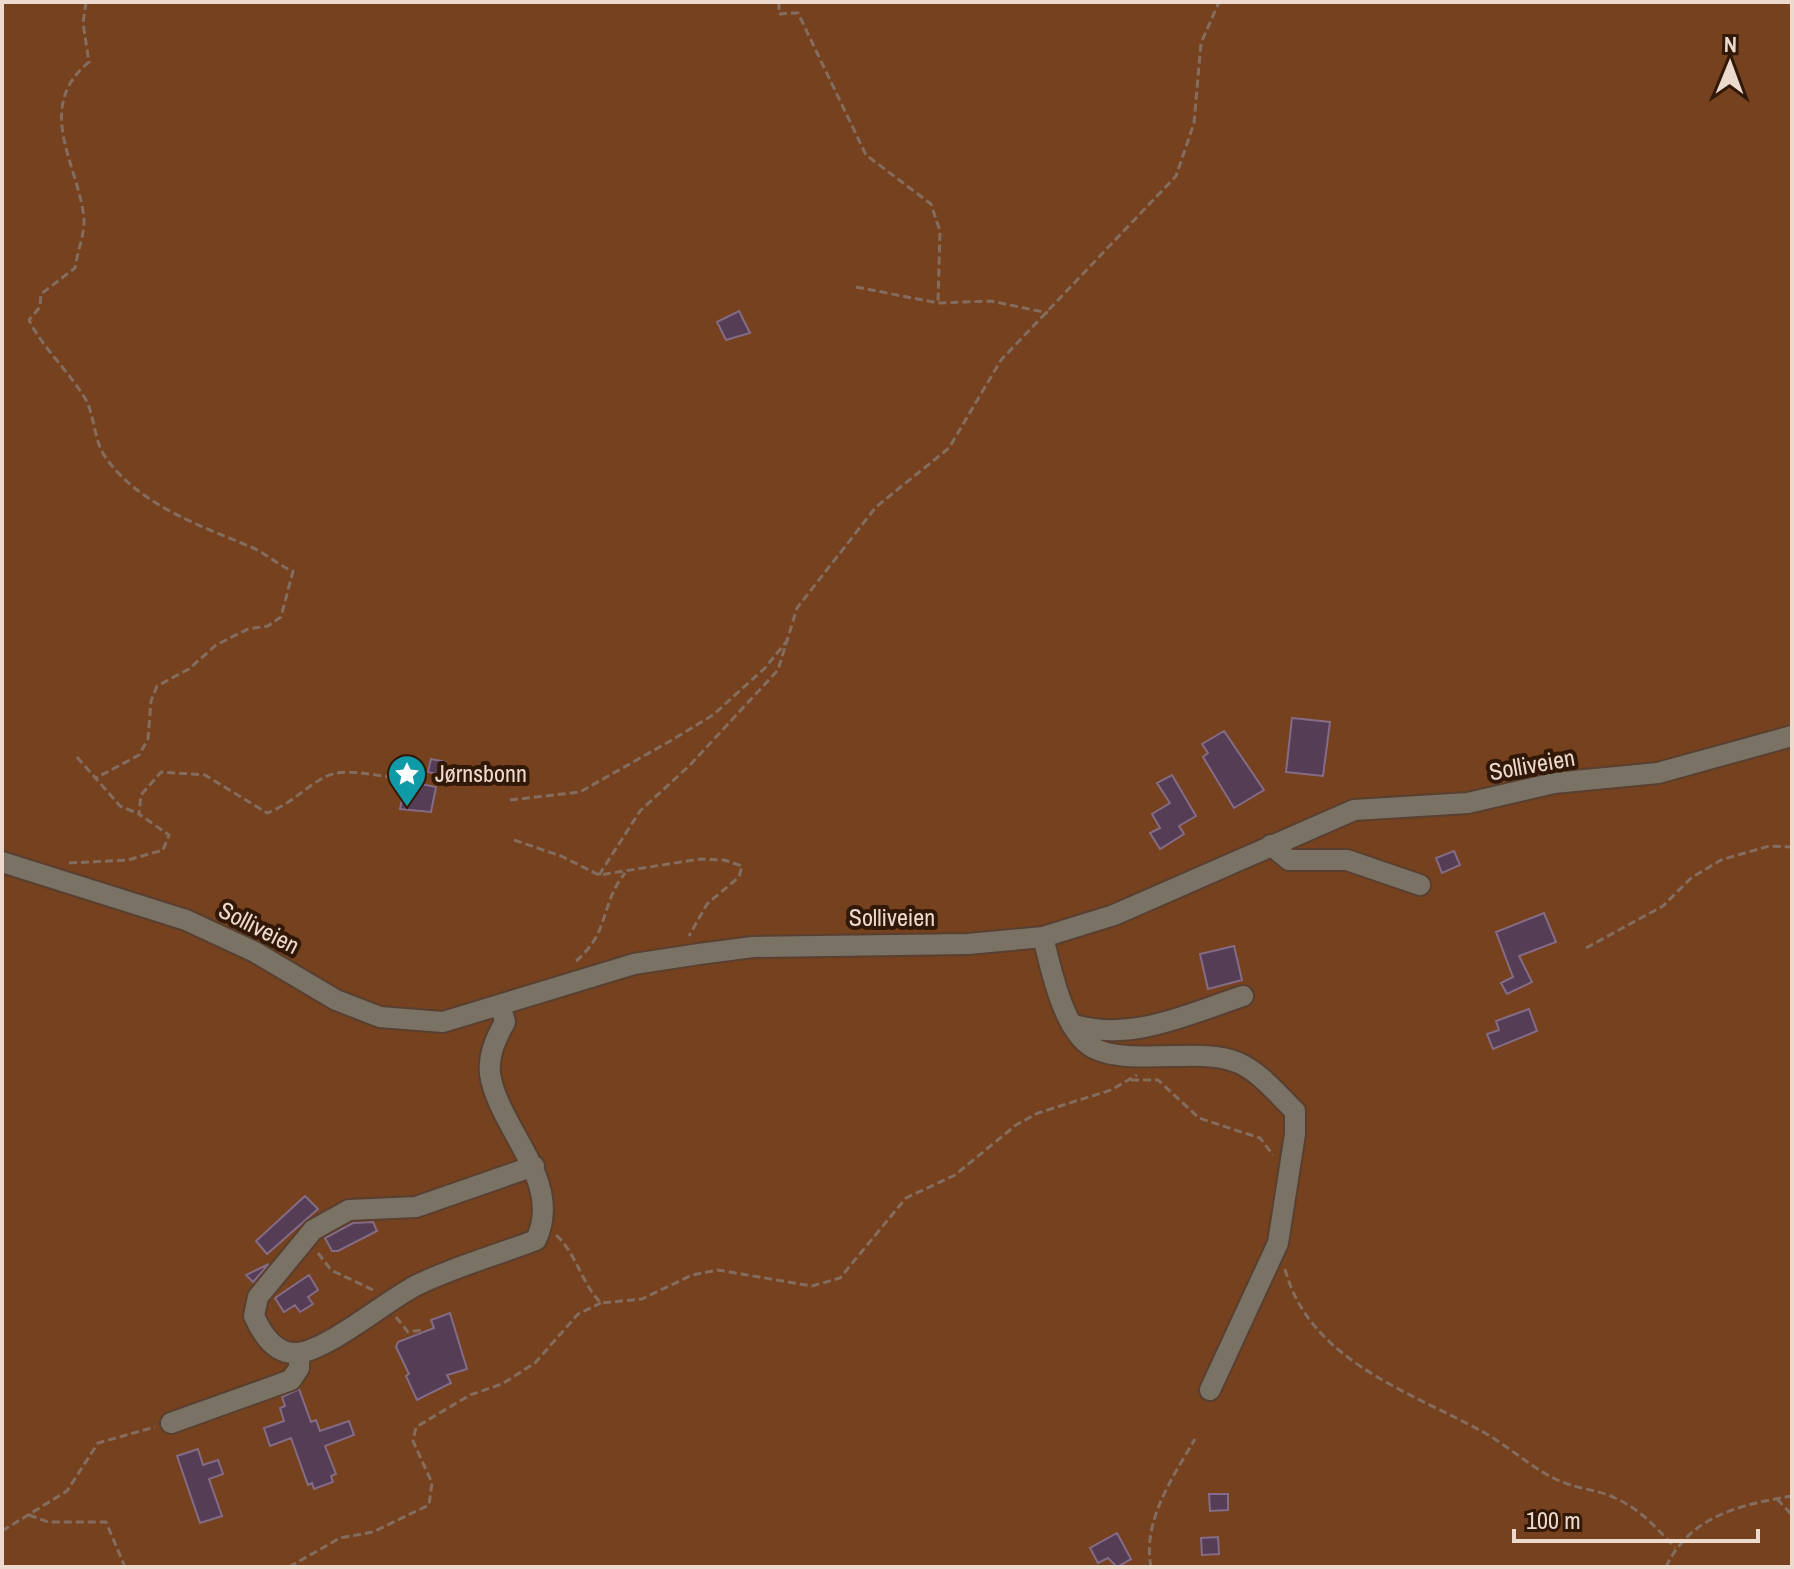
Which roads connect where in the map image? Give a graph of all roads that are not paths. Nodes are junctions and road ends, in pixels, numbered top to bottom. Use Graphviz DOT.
graph roads {
  1 [pos="1792,736"];
  2 [pos="1271,845"];
  3 [pos="2,862"];
  4 [pos="1420,885"];
  5 [pos="1043,937"];
  6 [pos="1243,996"];
  7 [pos="501,1007"];
  8 [pos="1071,1024"];
  9 [pos="534,1166"];
  10 [pos="299,1353"];
  11 [pos="1210,1390"];
  12 [pos="171,1423"];
  1 -- 2 [label="street, Solliveien"];
  2 -- 4 [label="street"];
  2 -- 5 [label="street, Solliveien"];
  3 -- 7 [label="street, Solliveien"];
  5 -- 7 [label="street, Solliveien"];
  5 -- 8 [label="street"];
  6 -- 8 [label="street"];
  7 -- 9 [label="street"];
  8 -- 11 [label="street"];
  9 -- 10 [label="street"];
  9 -- 10 [label="street"];
  10 -- 12 [label="street"];
}
